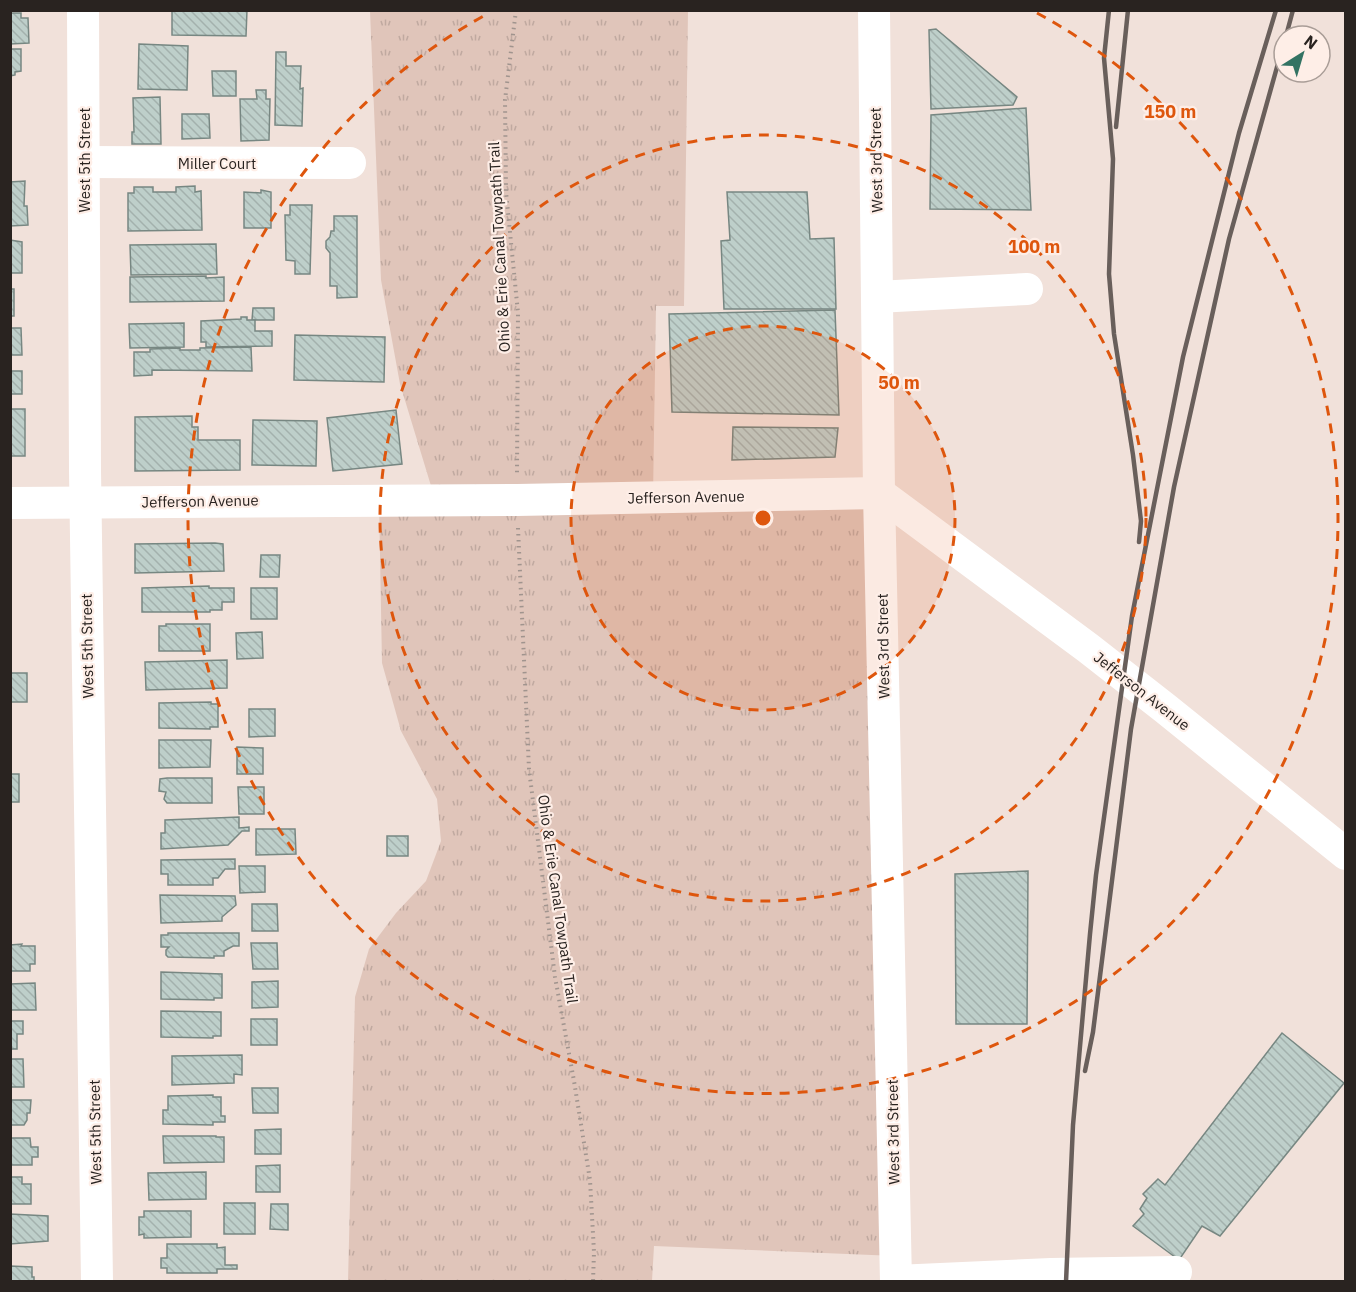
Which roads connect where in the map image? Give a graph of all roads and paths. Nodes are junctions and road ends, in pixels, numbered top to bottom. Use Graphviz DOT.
graph roads {
  1 [pos="83,10"];
  2 [pos="516,10"];
  3 [pos="874,10"];
  4 [pos="84,162"];
  5 [pos="350,163"];
  6 [pos="1027,289"];
  7 [pos="877,297"];
  8 [pos="517,476"];
  9 [pos="879,493"];
  10 [pos="86,502"];
  11 [pos="10,503"];
  12 [pos="518,524"];
  13 [pos="1346,854"];
  14 [pos="1176,1272"];
  15 [pos="98,1281"];
  16 [pos="593,1281"];
  17 [pos="896,1281"];
  1 -- 4 [label="street, West 5th Street"];
  2 -- 8 [label="path, Ohio & Erie Canal Towpath Trail"];
  3 -- 7 [label="street, West 3rd Street"];
  4 -- 5 [label="street, Miller Court"];
  4 -- 10 [label="street, West 5th Street"];
  6 -- 7 [label="street"];
  7 -- 9 [label="street, West 3rd Street"];
  9 -- 10 [label="street, Jefferson Avenue"];
  9 -- 13 [label="street, Jefferson Avenue"];
  9 -- 17 [label="street, West 3rd Street"];
  10 -- 11 [label="street, Jefferson Avenue"];
  10 -- 15 [label="street, West 5th Street"];
  12 -- 16 [label="path, Ohio & Erie Canal Towpath Trail"];
  14 -- 17 [label="street"];
}
